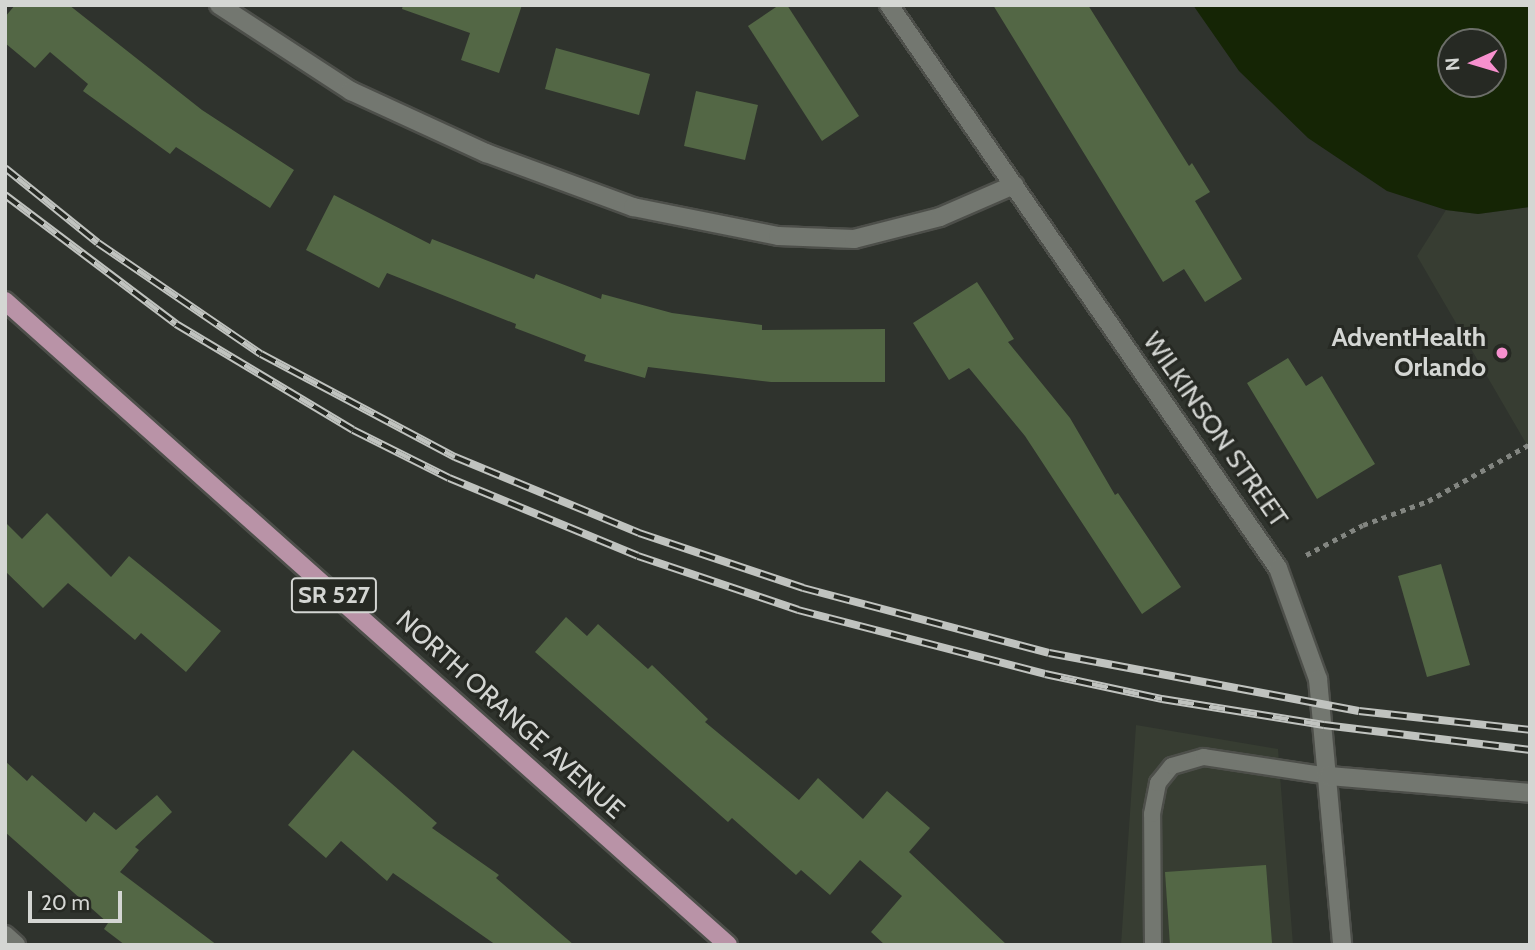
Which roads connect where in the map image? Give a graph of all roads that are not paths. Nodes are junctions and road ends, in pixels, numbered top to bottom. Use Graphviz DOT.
graph roads {
  1 [pos="219,5"];
  2 [pos="889,5"];
  3 [pos="1014,185"];
  4 [pos="5,301"];
  5 [pos="1329,776"];
  6 [pos="1530,793"];
  7 [pos="5,935"];
  8 [pos="16,945"];
  9 [pos="729,945"];
  10 [pos="1153,945"];
  11 [pos="1342,945"];
  1 -- 3 [label="street"];
  2 -- 3 [label="street, WILKINSON STREET"];
  3 -- 5 [label="street, WILKINSON STREET"];
  4 -- 9 [label="main road, NORTH ORANGE AVENUE / SR 527"];
  5 -- 6 [label="street"];
  5 -- 10 [label="lane"];
  5 -- 11 [label="street, WILKINSON STREET"];
  7 -- 8 [label="street"];
}
